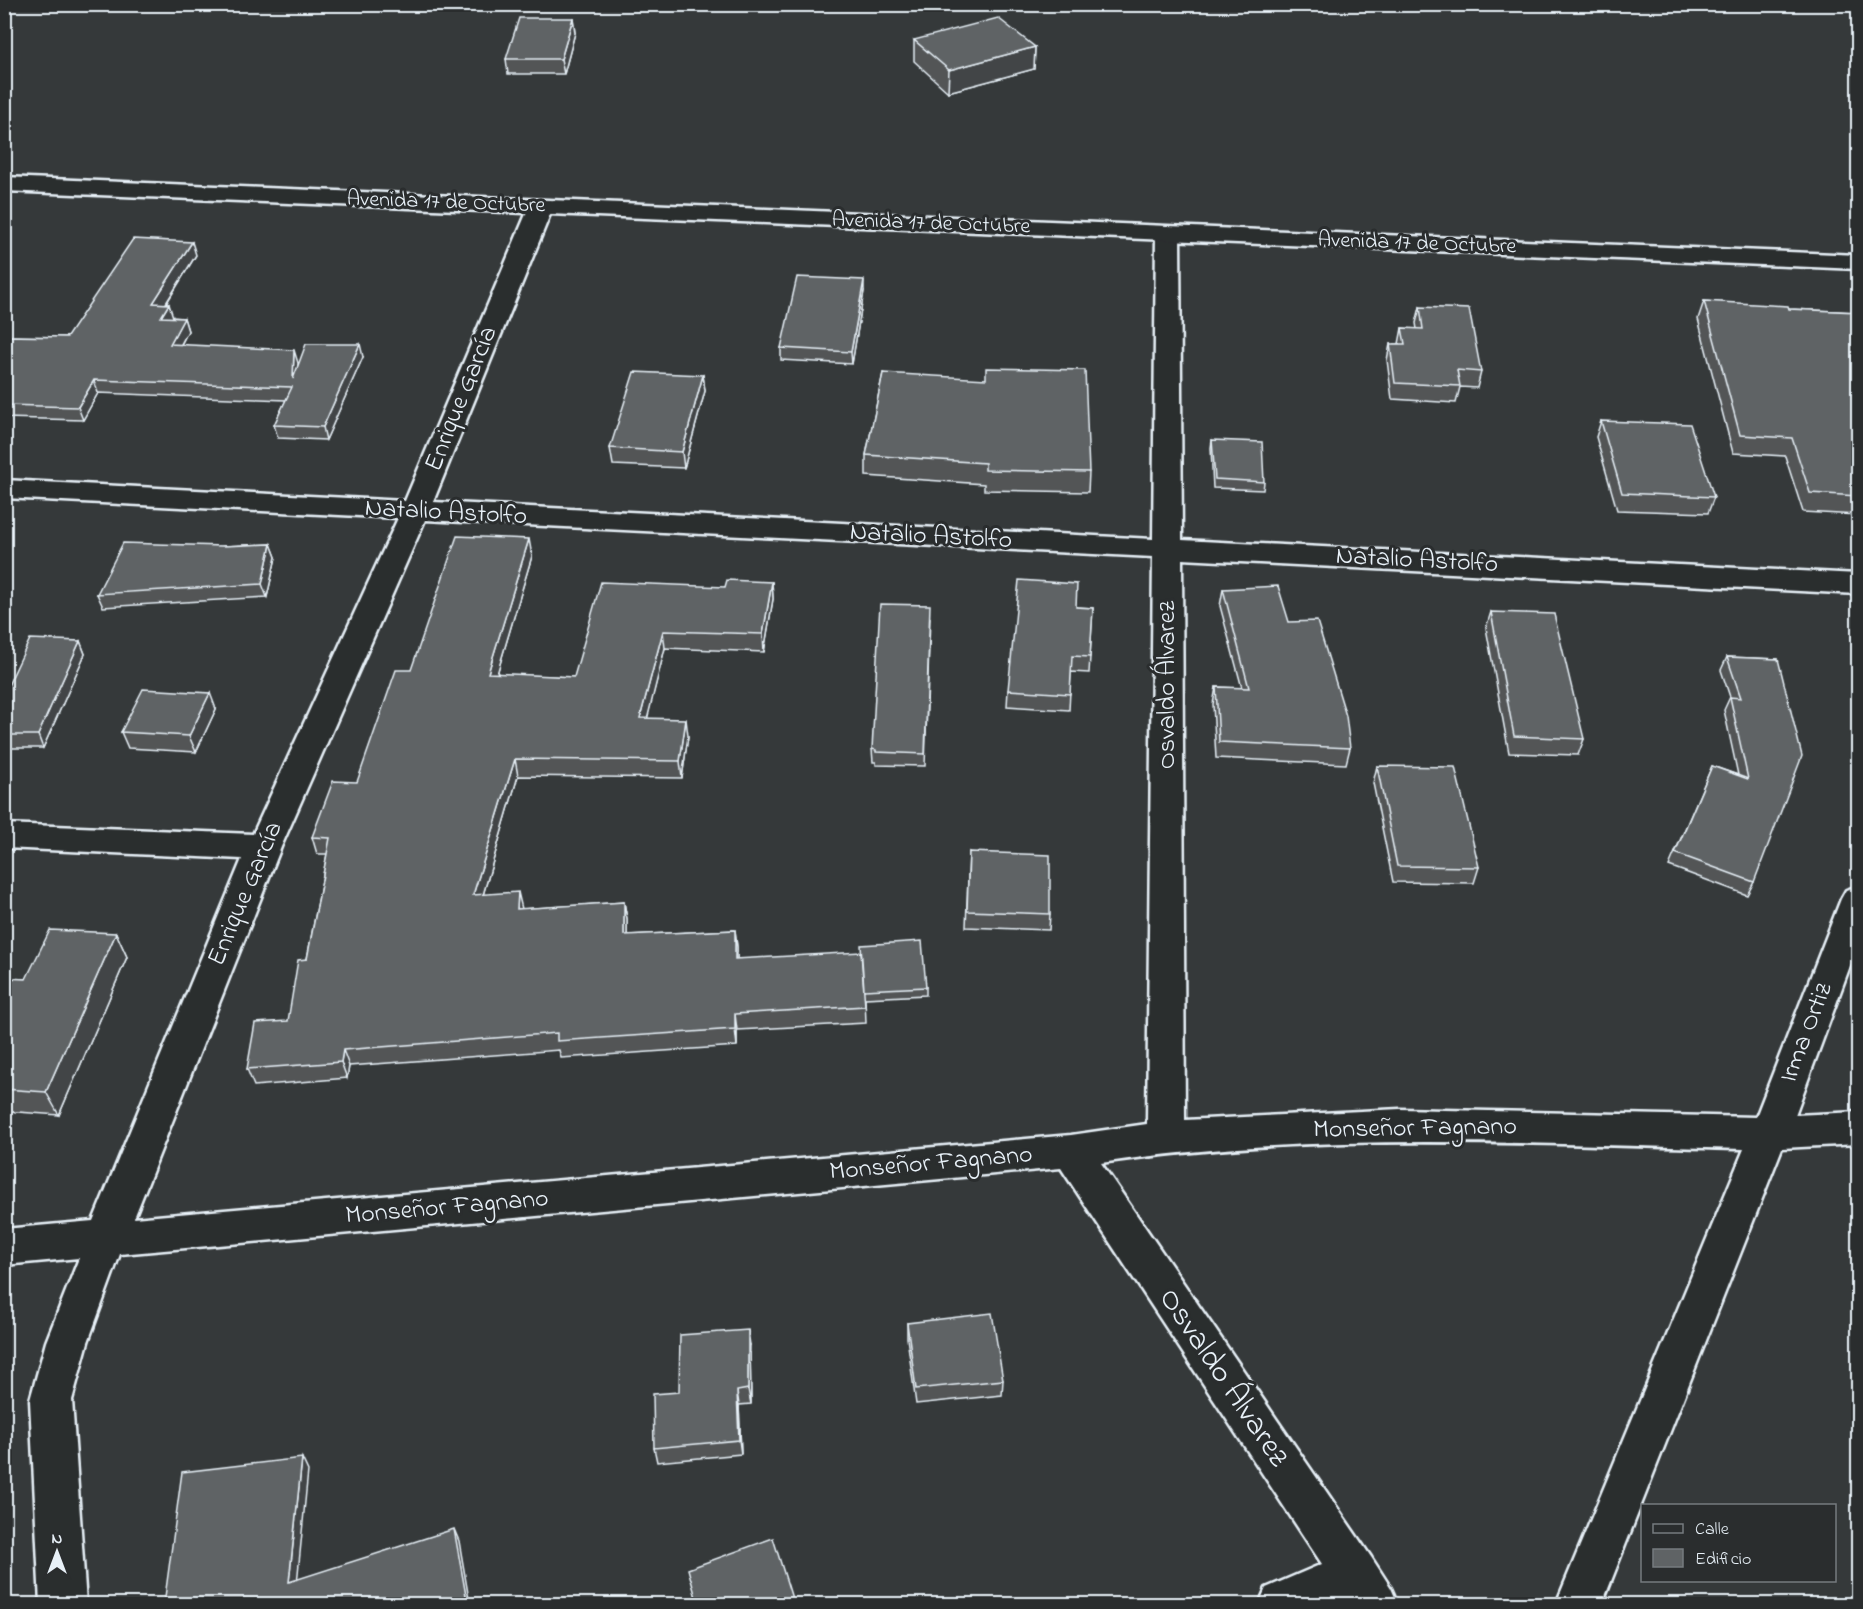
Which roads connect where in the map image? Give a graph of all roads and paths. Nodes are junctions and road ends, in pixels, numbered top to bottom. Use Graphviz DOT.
graph roads {
  1 [pos="4,184"];
  2 [pos="541,207"];
  3 [pos="1168,234"];
  4 [pos="1858,262"];
  5 [pos="4,489"];
  6 [pos="415,511"];
  7 [pos="1169,548"];
  8 [pos="1858,584"];
  9 [pos="4,836"];
  10 [pos="264,847"];
  11 [pos="1858,899"];
  12 [pos="1858,1128"];
  13 [pos="1769,1133"];
  14 [pos="1167,1137"];
  15 [pos="1071,1151"];
  16 [pos="106,1238"];
  17 [pos="4,1247"];
  18 [pos="1365,1589"];
  19 [pos="63,1605"];
  20 [pos="1282,1605"];
  21 [pos="1579,1605"];
  1 -- 2 [label="street, Avenida 17 de Octubre"];
  2 -- 3 [label="street, Avenida 17 de Octubre"];
  2 -- 6 [label="street, Enrique García"];
  3 -- 4 [label="street, Avenida 17 de Octubre"];
  3 -- 7 [label="street, Osvaldo Álvarez"];
  5 -- 6 [label="street, Natalio Astolfo"];
  6 -- 7 [label="street, Natalio Astolfo"];
  6 -- 10 [label="street, Enrique García"];
  7 -- 8 [label="street, Natalio Astolfo"];
  7 -- 14 [label="street, Osvaldo Álvarez"];
  9 -- 10 [label="street"];
  10 -- 16 [label="street, Enrique García"];
  11 -- 13 [label="street, Irma Ortiz"];
  12 -- 13 [label="street, Monseñor Fagnano"];
  13 -- 14 [label="street, Monseñor Fagnano"];
  13 -- 21 [label="street, Irma Ortiz"];
  14 -- 15 [label="street, Monseñor Fagnano"];
  15 -- 16 [label="street, Monseñor Fagnano"];
  15 -- 18 [label="street, Osvaldo Álvarez"];
  16 -- 17 [label="street, Monseñor Fagnano"];
  16 -- 19 [label="street, Enrique García"];
  18 -- 20 [label="street"];
}
